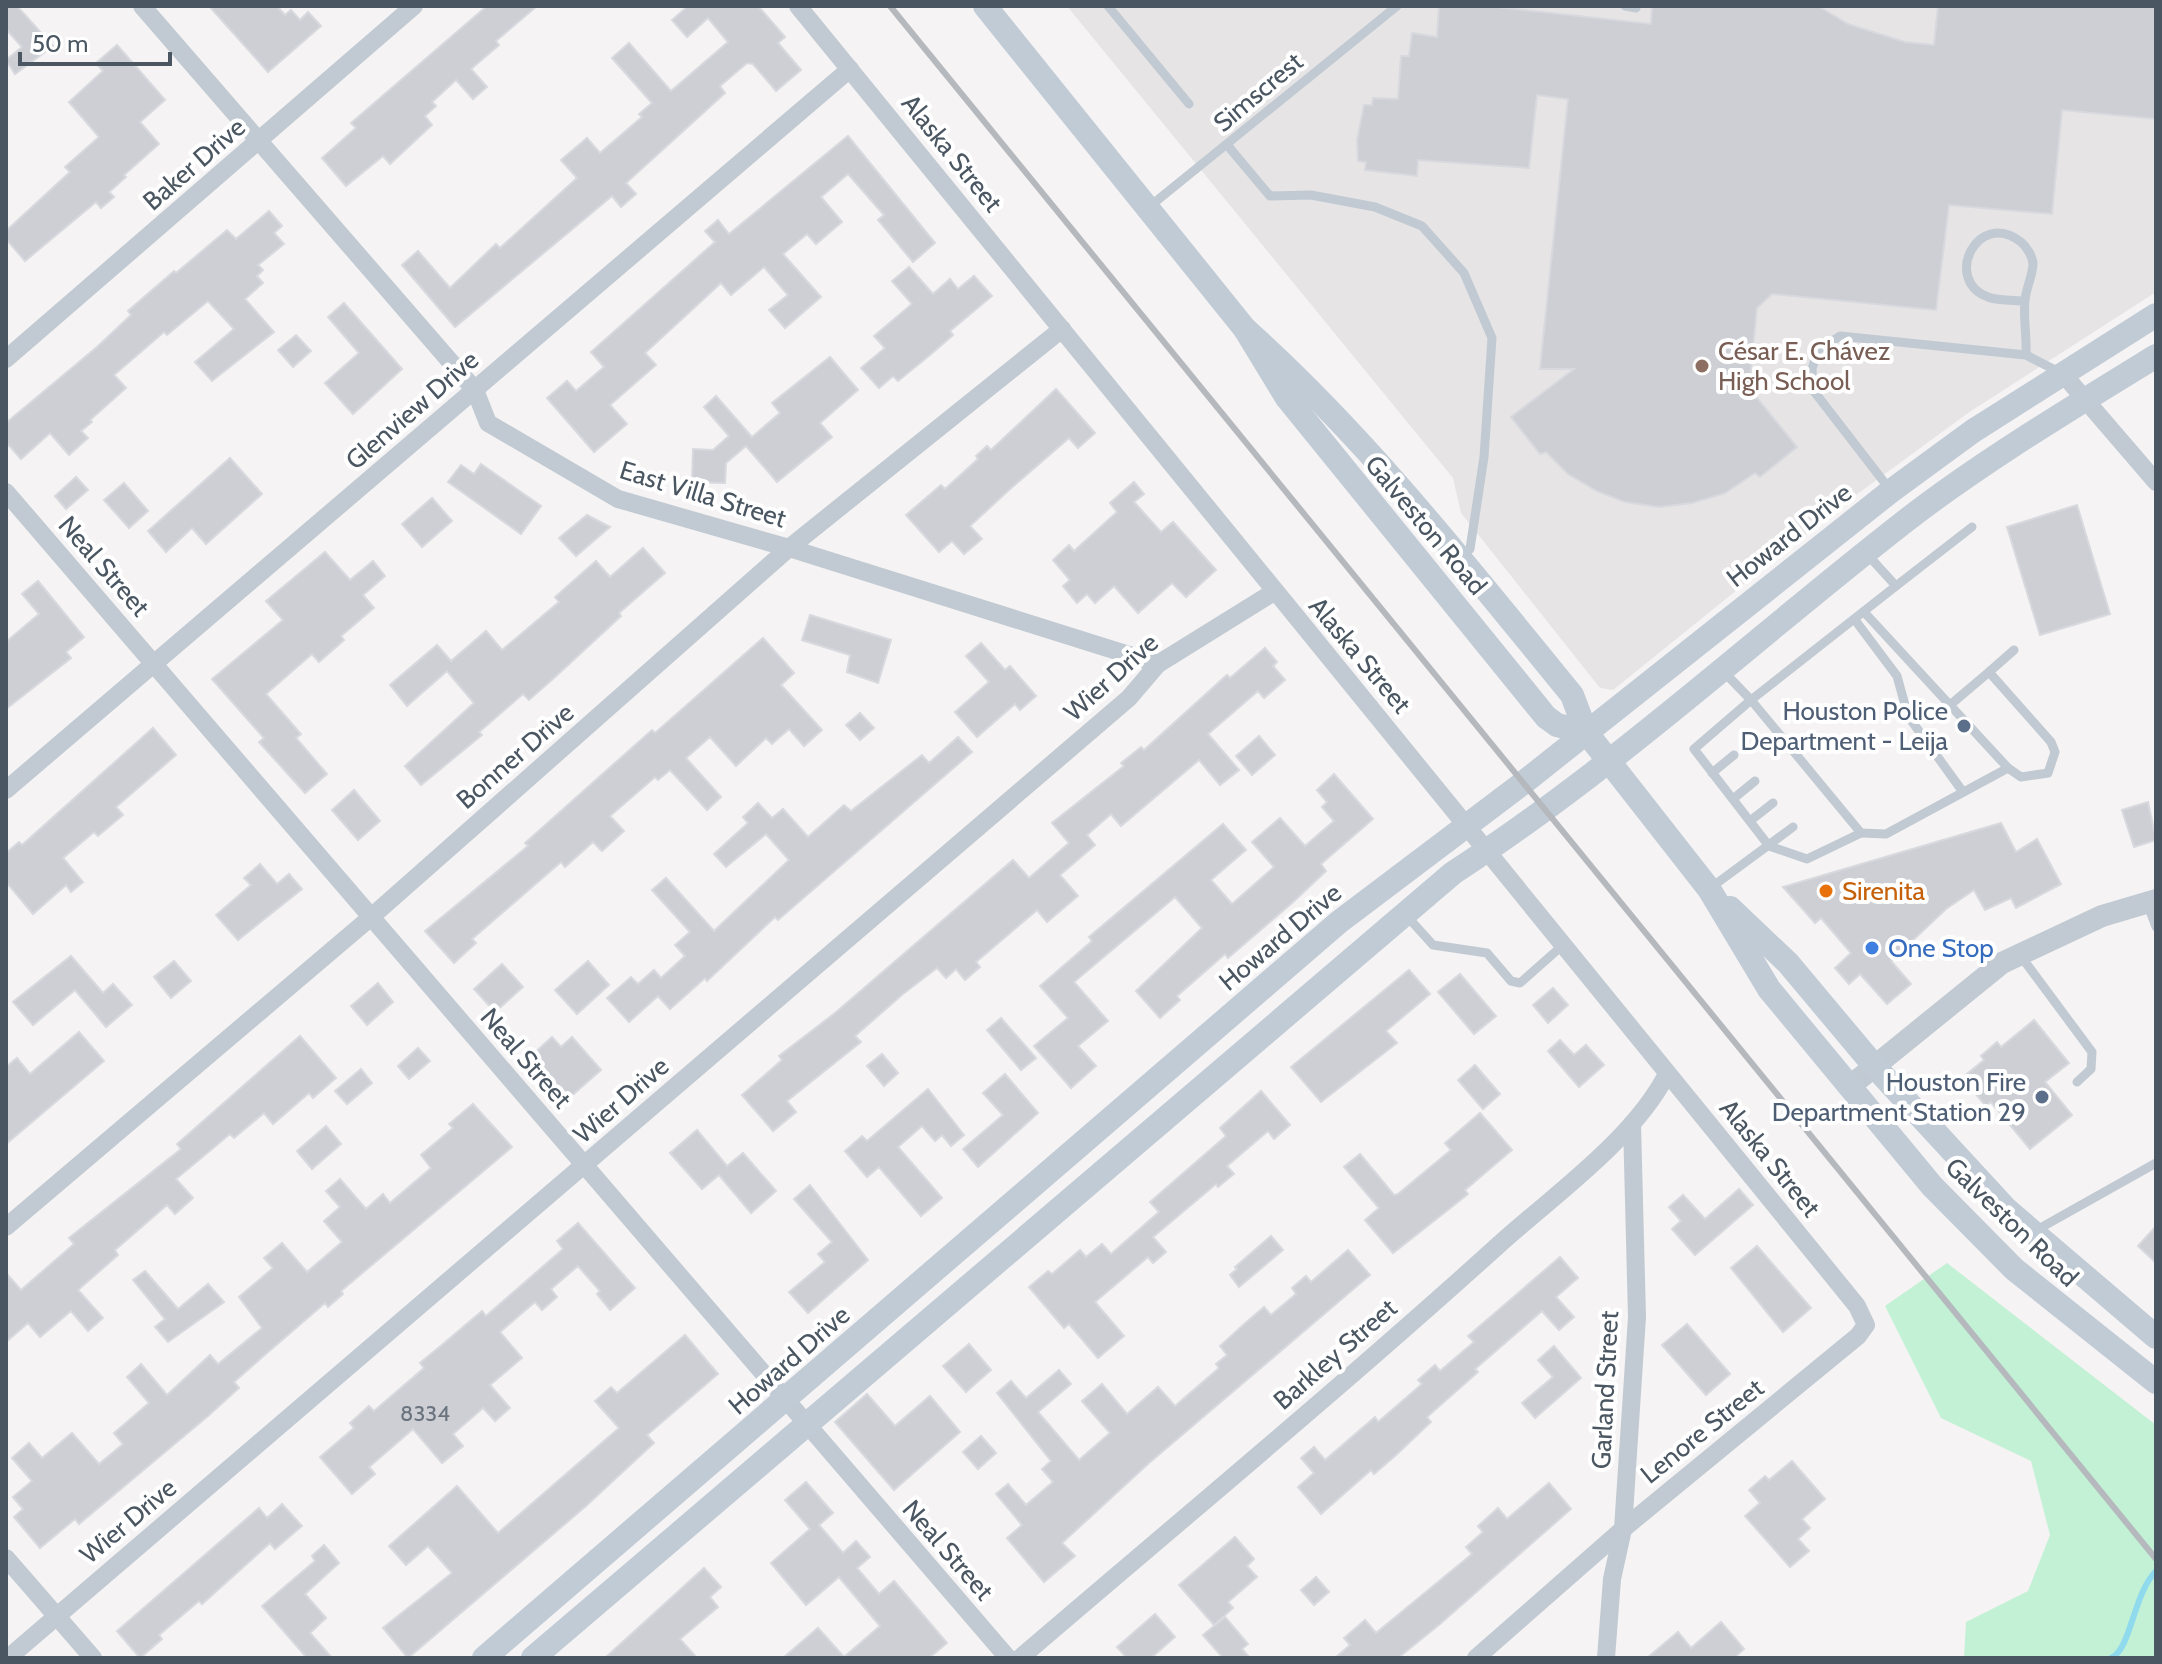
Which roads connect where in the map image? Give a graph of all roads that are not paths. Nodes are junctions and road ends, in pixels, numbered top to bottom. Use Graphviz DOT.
graph roads {
  1 [pos="142,6"];
  2 [pos="414,6"];
  3 [pos="798,6"];
  4 [pos="985,6"];
  5 [pos="1108,6"];
  6 [pos="1397,6"];
  7 [pos="1625,6"];
  8 [pos="1636,8"];
  9 [pos="850,69"];
  10 [pos="1189,104"];
  11 [pos="260,142"];
  12 [pos="1228,146"];
  13 [pos="1146,209"];
  14 [pos="2025,301"];
  15 [pos="2156,315"];
  16 [pos="1062,329"];
  17 [pos="1245,329"];
  18 [pos="2026,355"];
  19 [pos="2156,356"];
  20 [pos="6,359"];
  21 [pos="2064,375"];
  22 [pos="475,390"];
  23 [pos="2085,400"];
  24 [pos="1386,472"];
  25 [pos="2156,482"];
  26 [pos="1891,491"];
  27 [pos="6,492"];
  28 [pos="1363,492"];
  29 [pos="1845,527"];
  30 [pos="1972,527"];
  31 [pos="789,548"];
  32 [pos="1866,553"];
  33 [pos="1459,558"];
  34 [pos="1896,586"];
  35 [pos="1274,592"];
  36 [pos="1865,613"];
  37 [pos="1855,620"];
  38 [pos="2014,650"];
  39 [pos="1158,664"];
  40 [pos="155,665"];
  41 [pos="1722,670"];
  42 [pos="1989,672"];
  43 [pos="1751,700"];
  44 [pos="1950,705"];
  45 [pos="1586,732"];
  46 [pos="1734,755"];
  47 [pos="1609,762"];
  48 [pos="2008,768"];
  49 [pos="1712,773"];
  50 [pos="1755,781"];
  51 [pos="6,790"];
  52 [pos="1963,792"];
  53 [pos="1733,799"];
  54 [pos="1773,803"];
  55 [pos="1750,821"];
  56 [pos="1467,824"];
  57 [pos="1793,827"];
  58 [pos="1861,833"];
  59 [pos="1769,846"];
  60 [pos="1488,850"];
  61 [pos="1709,889"];
  62 [pos="2152,901"];
  63 [pos="1405,914"];
  64 [pos="370,918"];
  65 [pos="2156,927"];
  66 [pos="1564,944"];
  67 [pos="2020,955"];
  68 [pos="1876,1068"];
  69 [pos="1667,1074"];
  70 [pos="2077,1082"];
  71 [pos="1849,1087"];
  72 [pos="1632,1124"];
  73 [pos="1960,1162"];
  74 [pos="2156,1163"];
  75 [pos="584,1166"];
  76 [pos="1045,1175"];
  77 [pos="1932,1186"];
  78 [pos="1068,1201"];
  79 [pos="6,1227"];
  80 [pos="2032,1233"];
  81 [pos="2075,1268"];
  82 [pos="2156,1324"];
  83 [pos="2156,1337"];
  84 [pos="1854,1340"];
  85 [pos="2156,1382"];
  86 [pos="785,1400"];
  87 [pos="807,1426"];
  88 [pos="638,1526"];
  89 [pos="1623,1529"];
  90 [pos="660,1550"];
  91 [pos="6,1558"];
  92 [pos="56,1616"];
  93 [pos="8,1658"];
  94 [pos="93,1658"];
  95 [pos="484,1658"];
  96 [pos="533,1658"];
  97 [pos="1008,1658"];
  98 [pos="1020,1658"];
  99 [pos="1476,1658"];
  100 [pos="1606,1658"];
  1 -- 11 [label="street, East Villa Street"];
  2 -- 11 [label="street, Baker Drive"];
  3 -- 9 [label="street, Alaska Street"];
  4 -- 13 [label="main road, Galveston Road"];
  5 -- 10 [label="lane"];
  6 -- 12 [label="lane, Simscrest"];
  7 -- 8 [label="lane"];
  9 -- 16 [label="street, Alaska Street"];
  9 -- 22 [label="street, Glenview Drive"];
  11 -- 20 [label="street, Baker Drive"];
  11 -- 22 [label="street, East Villa Street"];
  12 -- 13 [label="lane, Simscrest"];
  12 -- 33 [label="lane"];
  13 -- 17 [label="main road, Galveston Road"];
  14 -- 14 [label="lane"];
  14 -- 18 [label="lane"];
  15 -- 21 [label="main road, Howard Drive"];
  16 -- 31 [label="street, Bonner Drive"];
  16 -- 35 [label="street, Alaska Street"];
  17 -- 24 [label="main road, Galveston Road"];
  17 -- 28 [label="main road, Galveston Road"];
  18 -- 21 [label="lane"];
  18 -- 26 [label="lane"];
  19 -- 23 [label="main road"];
  21 -- 23 [label="street"];
  21 -- 26 [label="main road, Howard Drive"];
  22 -- 31 [label="street, East Villa Street"];
  22 -- 40 [label="street, Glenview Drive"];
  23 -- 25 [label="street"];
  23 -- 32 [label="main road"];
  24 -- 28 [label="main road"];
  24 -- 33 [label="main road, Galveston Road"];
  26 -- 29 [label="main road, Howard Drive"];
  27 -- 40 [label="street, Neal Street"];
  28 -- 45 [label="main road, Galveston Road"];
  29 -- 32 [label="main road"];
  29 -- 45 [label="main road, Howard Drive"];
  30 -- 34 [label="lane"];
  31 -- 39 [label="street, East Villa Street"];
  31 -- 64 [label="street, Bonner Drive"];
  32 -- 34 [label="lane"];
  32 -- 41 [label="main road"];
  33 -- 45 [label="main road, Galveston Road"];
  34 -- 36 [label="lane"];
  35 -- 39 [label="street, Wier Drive"];
  35 -- 56 [label="street, Alaska Street"];
  36 -- 37 [label="lane"];
  36 -- 44 [label="lane"];
  37 -- 43 [label="lane"];
  37 -- 52 [label="lane"];
  38 -- 42 [label="lane"];
  39 -- 75 [label="street, Wier Drive"];
  40 -- 51 [label="street, Glenview Drive"];
  40 -- 64 [label="street, Neal Street"];
  41 -- 43 [label="lane"];
  41 -- 47 [label="main road"];
  42 -- 44 [label="lane"];
  42 -- 48 [label="lane"];
  43 -- 49 [label="lane"];
  43 -- 58 [label="lane"];
  44 -- 48 [label="lane"];
  45 -- 47 [label="main road, Galveston Road"];
  45 -- 56 [label="main road, Howard Drive"];
  46 -- 49 [label="lane"];
  47 -- 60 [label="main road"];
  47 -- 61 [label="main road, Galveston Road"];
  48 -- 52 [label="lane"];
  49 -- 53 [label="lane"];
  50 -- 53 [label="lane"];
  52 -- 58 [label="lane"];
  53 -- 55 [label="lane"];
  54 -- 55 [label="lane"];
  55 -- 59 [label="lane"];
  56 -- 60 [label="street, Alaska Street"];
  56 -- 76 [label="main road, Howard Drive"];
  57 -- 59 [label="lane"];
  58 -- 59 [label="lane"];
  59 -- 61 [label="lane"];
  60 -- 63 [label="main road"];
  60 -- 66 [label="street, Alaska Street"];
  61 -- 68 [label="main road, Galveston Road"];
  61 -- 71 [label="main road, Galveston Road"];
  62 -- 65 [label="lane"];
  62 -- 67 [label="street"];
  63 -- 66 [label="lane"];
  63 -- 78 [label="main road"];
  64 -- 75 [label="street, Neal Street"];
  64 -- 79 [label="street, Bonner Drive"];
  66 -- 69 [label="street, Alaska Street"];
  67 -- 68 [label="street"];
  67 -- 70 [label="lane"];
  68 -- 71 [label="street"];
  68 -- 73 [label="main road, Galveston Road"];
  69 -- 72 [label="street, Barkley Street"];
  69 -- 84 [label="street, Alaska Street"];
  71 -- 77 [label="main road, Galveston Road"];
  72 -- 89 [label="street, Garland Street"];
  72 -- 98 [label="street, Barkley Street"];
  73 -- 77 [label="main road"];
  73 -- 80 [label="main road, Galveston Road"];
  74 -- 80 [label="lane"];
  75 -- 86 [label="street, Neal Street"];
  75 -- 92 [label="street, Wier Drive"];
  76 -- 78 [label="main road"];
  76 -- 86 [label="main road, Howard Drive"];
  77 -- 85 [label="main road, Galveston Road"];
  78 -- 87 [label="main road"];
  80 -- 81 [label="main road, Galveston Road"];
  81 -- 82 [label="main road"];
  81 -- 83 [label="main road, Galveston Road"];
  84 -- 89 [label="street, Lenore Street"];
  86 -- 87 [label="street, Neal Street"];
  86 -- 88 [label="main road, Howard Drive"];
  87 -- 90 [label="main road"];
  87 -- 97 [label="street, Neal Street"];
  88 -- 90 [label="main road"];
  88 -- 95 [label="main road, Howard Drive"];
  89 -- 99 [label="street, Lenore Street"];
  89 -- 100 [label="street, Garland Street"];
  90 -- 96 [label="main road"];
  91 -- 92 [label="street"];
  92 -- 93 [label="street, Wier Drive"];
  92 -- 94 [label="street"];
}
